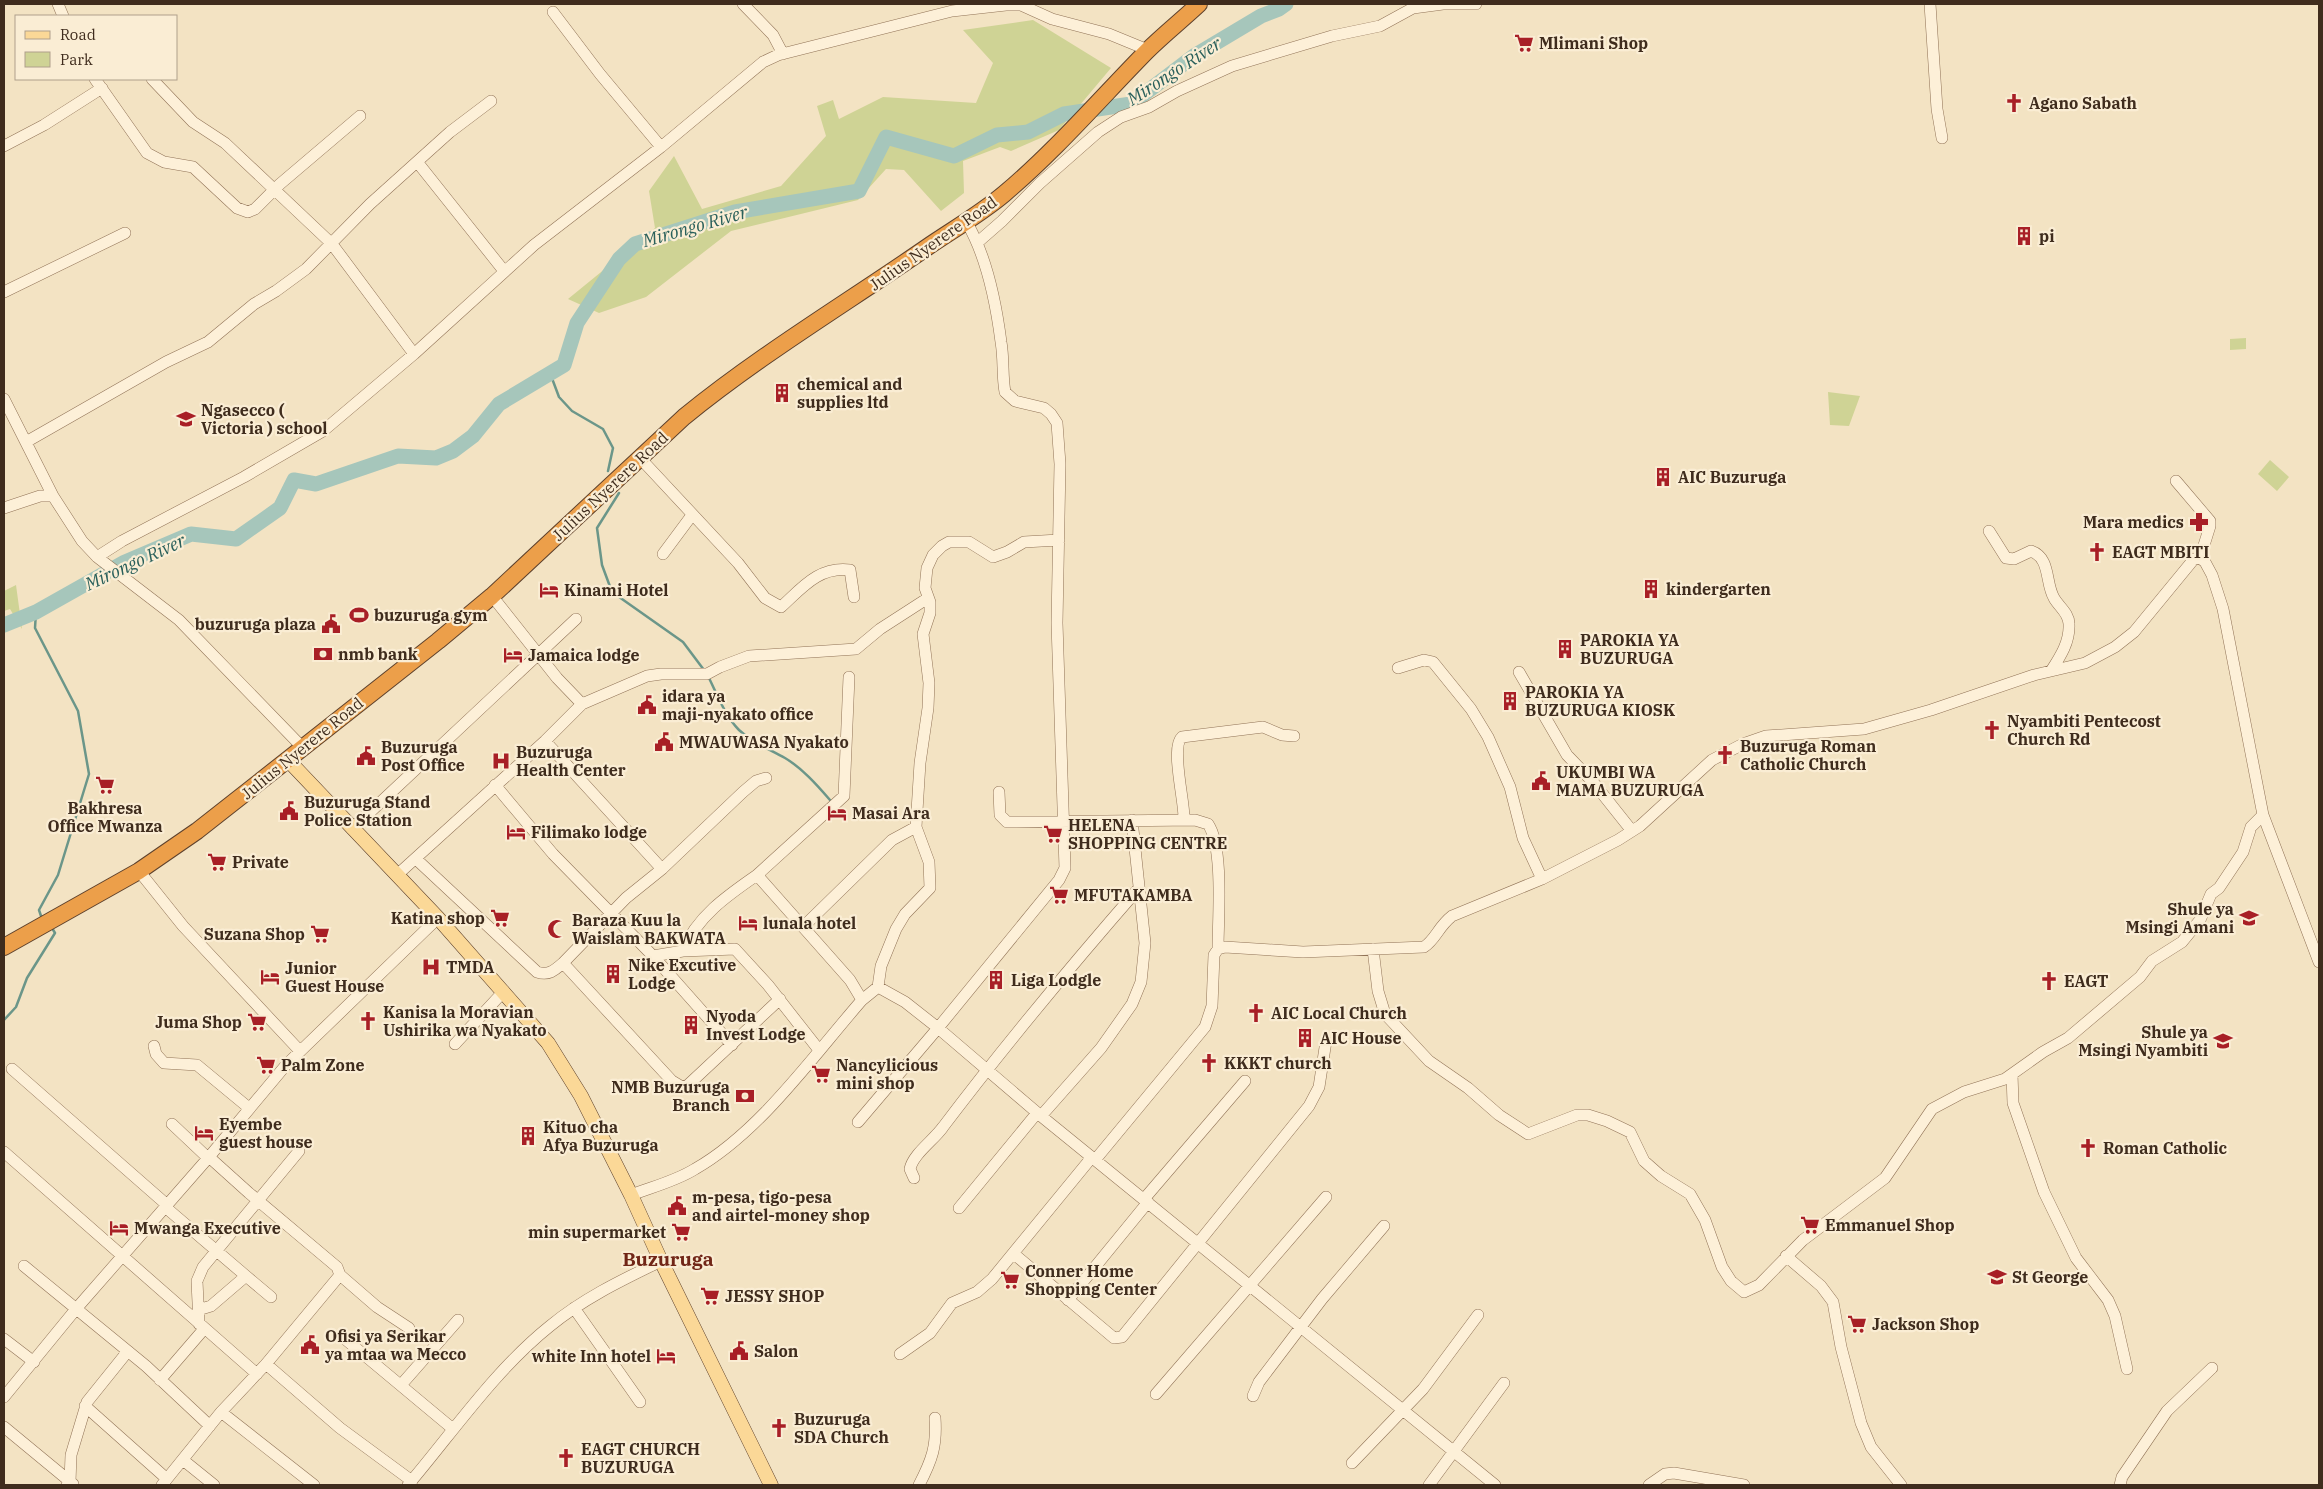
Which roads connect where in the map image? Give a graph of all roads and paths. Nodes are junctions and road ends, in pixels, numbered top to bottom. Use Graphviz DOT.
graph roads {
  1 [pos="743,4"];
  2 [pos="1199,4"];
  3 [pos="1476,4"];
  4 [pos="1930,4"];
  5 [pos="553,12"];
  6 [pos="1148,50"];
  7 [pos="782,54"];
  8 [pos="153,80"];
  9 [pos="98,84"];
  10 [pos="491,101"];
  11 [pos="360,116"];
  12 [pos="1942,138"];
  13 [pos="4,146"];
  14 [pos="661,147"];
  15 [pos="418,163"];
  16 [pos="274,190"];
  17 [pos="967,223"];
  18 [pos="125,233"];
  19 [pos="978,242"];
  20 [pos="332,244"];
  21 [pos="504,271"];
  22 [pos="4,292"];
  23 [pos="414,354"];
  24 [pos="4,399"];
  25 [pos="26,442"];
  26 [pos="640,458"];
  27 [pos="2176,480"];
  28 [pos="53,496"];
  29 [pos="4,508"];
  30 [pos="692,515"];
  31 [pos="1989,531"];
  32 [pos="1059,540"];
  33 [pos="663,554"];
  34 [pos="2200,558"];
  35 [pos="101,561"];
  36 [pos="492,596"];
  37 [pos="854,597"];
  38 [pos="928,598"];
  39 [pos="576,619"];
  40 [pos="538,655"];
  41 [pos="1398,668"];
  42 [pos="2051,671"];
  43 [pos="1519,672"];
  44 [pos="849,677"];
  45 [pos="582,704"];
  46 [pos="1294,736"];
  47 [pos="545,741"];
  48 [pos="302,747"];
  49 [pos="287,759"];
  50 [pos="766,778"];
  51 [pos="495,785"];
  52 [pos="999,792"];
  53 [pos="2263,815"];
  54 [pos="1132,820"];
  55 [pos="1184,820"];
  56 [pos="1066,821"];
  57 [pos="916,827"];
  58 [pos="352,829"];
  59 [pos="1632,832"];
  60 [pos="416,859"];
  61 [pos="662,869"];
  62 [pos="139,871"];
  63 [pos="397,875"];
  64 [pos="757,875"];
  65 [pos="1542,879"];
  66 [pos="1139,888"];
  67 [pos="612,914"];
  68 [pos="438,918"];
  69 [pos="804,926"];
  70 [pos="4,947"];
  71 [pos="1218,949"];
  72 [pos="1373,949"];
  73 [pos="683,951"];
  74 [pos="653,956"];
  75 [pos="564,962"];
  76 [pos="2319,962"];
  77 [pos="878,987"];
  78 [pos="504,991"];
  79 [pos="780,999"];
  80 [pos="862,1000"];
  81 [pos="938,1028"];
  82 [pos="1326,1041"];
  83 [pos="455,1044"];
  84 [pos="732,1044"];
  85 [pos="154,1046"];
  86 [pos="300,1050"];
  87 [pos="819,1050"];
  88 [pos="12,1069"];
  89 [pos="987,1070"];
  90 [pos="2012,1074"];
  91 [pos="1246,1081"];
  92 [pos="249,1108"];
  93 [pos="1039,1115"];
  94 [pos="858,1122"];
  95 [pos="172,1124"];
  96 [pos="4,1152"];
  97 [pos="299,1152"];
  98 [pos="208,1158"];
  99 [pos="1094,1158"];
  100 [pos="914,1178"];
  101 [pos="631,1195"];
  102 [pos="1326,1197"];
  103 [pos="258,1201"];
  104 [pos="1146,1201"];
  105 [pos="165,1205"];
  106 [pos="959,1208"];
  107 [pos="1384,1226"];
  108 [pos="1199,1242"];
  109 [pos="217,1250"];
  110 [pos="1014,1254"];
  111 [pos="121,1256"];
  112 [pos="1786,1256"];
  113 [pos="661,1261"];
  114 [pos="24,1266"];
  115 [pos="340,1275"];
  116 [pos="246,1276"];
  117 [pos="1250,1285"];
  118 [pos="271,1297"];
  119 [pos="1068,1300"];
  120 [pos="76,1308"];
  121 [pos="574,1308"];
  122 [pos="198,1310"];
  123 [pos="1478,1315"];
  124 [pos="458,1320"];
  125 [pos="201,1326"];
  126 [pos="408,1328"];
  127 [pos="1300,1328"];
  128 [pos="4,1338"];
  129 [pos="345,1339"];
  130 [pos="128,1351"];
  131 [pos="900,1354"];
  132 [pos="34,1362"];
  133 [pos="266,1364"];
  134 [pos="2212,1368"];
  135 [pos="2127,1369"];
  136 [pos="256,1374"];
  137 [pos="160,1380"];
  138 [pos="1504,1383"];
  139 [pos="401,1385"];
  140 [pos="1156,1394"];
  141 [pos="1253,1396"];
  142 [pos="4,1397"];
  143 [pos="640,1402"];
  144 [pos="85,1406"];
  145 [pos="1401,1411"];
  146 [pos="221,1412"];
  147 [pos="934,1418"];
  148 [pos="210,1426"];
  149 [pos="4,1427"];
  150 [pos="454,1429"];
  151 [pos="1455,1452"];
  152 [pos="183,1460"];
  153 [pos="1352,1463"];
  154 [pos="164,1482"];
  155 [pos="410,1483"];
  156 [pos="71,1484"];
  157 [pos="214,1485"];
  158 [pos="314,1485"];
  159 [pos="771,1485"];
  160 [pos="920,1485"];
  161 [pos="1429,1485"];
  162 [pos="1495,1485"];
  163 [pos="1648,1485"];
  164 [pos="1744,1485"];
  165 [pos="1901,1485"];
  166 [pos="2120,1485"];
  1 -- 7 [label="street"];
  2 -- 6 [label="highway, Julius Nyerere Road"];
  3 -- 19 [label="street"];
  4 -- 12 [label="street"];
  5 -- 14 [label="street"];
  6 -- 7 [label="street"];
  6 -- 17 [label="highway, Julius Nyerere Road"];
  7 -- 14 [label="street"];
  8 -- 16 [label="street"];
  9 -- 13 [label="street"];
  9 -- 16 [label="street"];
  10 -- 15 [label="street"];
  11 -- 16 [label="street"];
  14 -- 21 [label="street"];
  15 -- 20 [label="street"];
  15 -- 21 [label="street"];
  16 -- 20 [label="street"];
  17 -- 19 [label="street"];
  17 -- 26 [label="highway, Julius Nyerere Road"];
  18 -- 22 [label="street"];
  19 -- 32 [label="street"];
  20 -- 23 [label="street"];
  20 -- 25 [label="street"];
  21 -- 23 [label="street"];
  23 -- 35 [label="street"];
  24 -- 25 [label="street"];
  25 -- 28 [label="street"];
  26 -- 30 [label="street"];
  26 -- 36 [label="highway, Julius Nyerere Road"];
  27 -- 34 [label="street"];
  28 -- 29 [label="street"];
  28 -- 35 [label="street"];
  30 -- 33 [label="street"];
  30 -- 37 [label="street"];
  31 -- 42 [label="street"];
  32 -- 38 [label="street"];
  32 -- 56 [label="street"];
  34 -- 42 [label="street"];
  34 -- 53 [label="street"];
  35 -- 48 [label="street"];
  36 -- 40 [label="street"];
  36 -- 48 [label="highway, Julius Nyerere Road"];
  38 -- 45 [label="street"];
  38 -- 57 [label="street"];
  39 -- 40 [label="street"];
  40 -- 45 [label="street"];
  40 -- 58 [label="street"];
  41 -- 65 [label="street"];
  42 -- 59 [label="street"];
  43 -- 59 [label="street"];
  44 -- 64 [label="street"];
  45 -- 47 [label="street"];
  46 -- 55 [label="street"];
  47 -- 51 [label="street"];
  47 -- 61 [label="street"];
  48 -- 49 [label="highway, Julius Nyerere Road"];
  49 -- 58 [label="main road"];
  49 -- 62 [label="highway, Julius Nyerere Road"];
  50 -- 61 [label="street"];
  51 -- 60 [label="street"];
  51 -- 67 [label="street"];
  52 -- 56 [label="street"];
  53 -- 76 [label="street"];
  53 -- 90 [label="street"];
  54 -- 55 [label="street"];
  54 -- 56 [label="street"];
  54 -- 66 [label="street"];
  55 -- 71 [label="street"];
  56 -- 81 [label="street"];
  57 -- 69 [label="street"];
  57 -- 77 [label="street"];
  58 -- 63 [label="main road"];
  59 -- 65 [label="street"];
  60 -- 63 [label="street"];
  60 -- 75 [label="street"];
  61 -- 67 [label="street"];
  62 -- 70 [label="highway, Julius Nyerere Road"];
  62 -- 86 [label="street"];
  63 -- 68 [label="main road"];
  64 -- 69 [label="street"];
  64 -- 73 [label="street"];
  65 -- 72 [label="street"];
  66 -- 89 [label="street"];
  66 -- 93 [label="street"];
  67 -- 74 [label="street"];
  67 -- 75 [label="street"];
  68 -- 78 [label="main road"];
  68 -- 86 [label="street"];
  69 -- 80 [label="street"];
  71 -- 72 [label="street"];
  71 -- 99 [label="street"];
  72 -- 112 [label="street"];
  73 -- 74 [label="street"];
  73 -- 79 [label="street"];
  74 -- 84 [label="street"];
  75 -- 84 [label="street"];
  77 -- 80 [label="street"];
  77 -- 81 [label="street"];
  78 -- 83 [label="street"];
  78 -- 101 [label="main road"];
  79 -- 84 [label="street"];
  79 -- 87 [label="street"];
  80 -- 87 [label="street"];
  81 -- 89 [label="street"];
  81 -- 94 [label="street"];
  82 -- 108 [label="street"];
  85 -- 92 [label="street"];
  86 -- 92 [label="street"];
  87 -- 101 [label="street"];
  88 -- 105 [label="street"];
  89 -- 93 [label="street"];
  89 -- 100 [label="street"];
  90 -- 112 [label="street"];
  90 -- 135 [label="street"];
  91 -- 104 [label="street"];
  92 -- 98 [label="street"];
  93 -- 99 [label="street"];
  93 -- 106 [label="street"];
  95 -- 98 [label="street"];
  96 -- 111 [label="street"];
  97 -- 103 [label="street"];
  98 -- 103 [label="street"];
  98 -- 105 [label="street"];
  99 -- 104 [label="street"];
  99 -- 110 [label="street"];
  101 -- 113 [label="main road"];
  102 -- 117 [label="street"];
  103 -- 109 [label="street"];
  103 -- 115 [label="street"];
  104 -- 108 [label="street"];
  104 -- 119 [label="street"];
  105 -- 109 [label="street"];
  105 -- 111 [label="street"];
  107 -- 127 [label="street"];
  108 -- 117 [label="street"];
  108 -- 119 [label="street"];
  109 -- 116 [label="street"];
  109 -- 122 [label="street"];
  110 -- 119 [label="street"];
  110 -- 131 [label="street"];
  111 -- 120 [label="street"];
  111 -- 125 [label="street"];
  112 -- 165 [label="street"];
  113 -- 121 [label="street"];
  113 -- 159 [label="main road"];
  114 -- 120 [label="street"];
  115 -- 126 [label="street"];
  115 -- 133 [label="street"];
  116 -- 118 [label="street"];
  116 -- 122 [label="street"];
  117 -- 127 [label="street"];
  117 -- 140 [label="street"];
  120 -- 130 [label="street"];
  120 -- 132 [label="street"];
  121 -- 143 [label="street"];
  121 -- 150 [label="street"];
  122 -- 125 [label="street"];
  123 -- 145 [label="street"];
  124 -- 139 [label="street"];
  125 -- 136 [label="street"];
  125 -- 137 [label="street"];
  127 -- 141 [label="street"];
  127 -- 145 [label="street"];
  128 -- 132 [label="street"];
  129 -- 139 [label="street"];
  130 -- 137 [label="street"];
  130 -- 144 [label="street"];
  132 -- 142 [label="street"];
  133 -- 136 [label="street"];
  133 -- 155 [label="street"];
  134 -- 166 [label="street"];
  136 -- 146 [label="street"];
  137 -- 148 [label="street"];
  138 -- 151 [label="street"];
  139 -- 150 [label="street"];
  144 -- 154 [label="street"];
  144 -- 156 [label="street"];
  145 -- 151 [label="street"];
  145 -- 153 [label="street"];
  146 -- 148 [label="street"];
  146 -- 158 [label="street"];
  147 -- 160 [label="street"];
  148 -- 152 [label="street"];
  149 -- 156 [label="street"];
  150 -- 155 [label="street"];
  151 -- 161 [label="street"];
  151 -- 162 [label="street"];
  152 -- 154 [label="street"];
  152 -- 157 [label="street"];
  163 -- 164 [label="street"];
}
